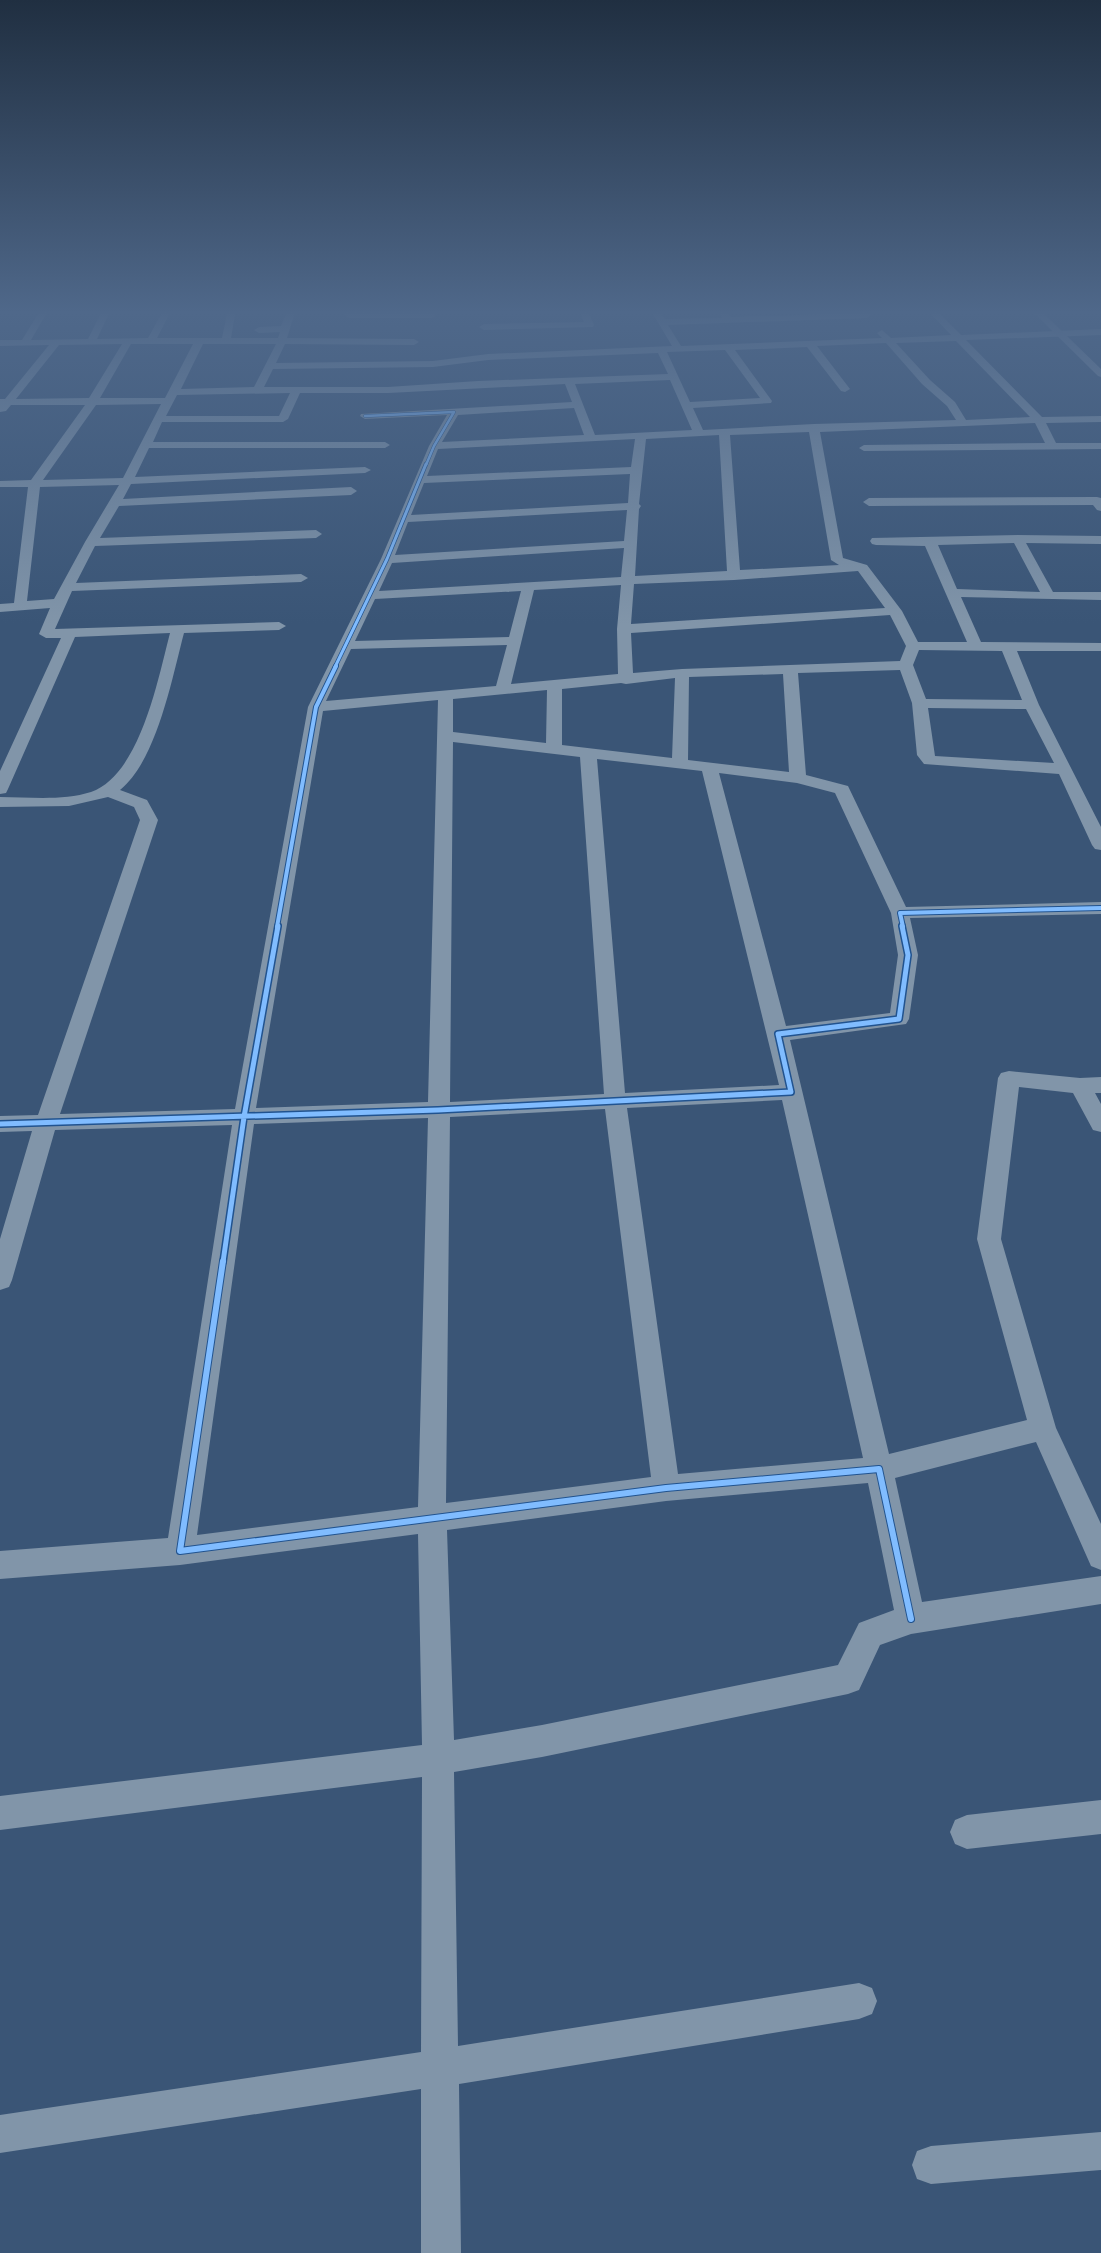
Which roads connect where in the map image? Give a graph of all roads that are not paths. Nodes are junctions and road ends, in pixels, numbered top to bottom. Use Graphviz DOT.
graph roads {
  1 [pos="84,414"];
  2 [pos="160,414"];
  3 [pos="285,414"];
  4 [pos="406,414"];
  5 [pos="453,414"];
  6 [pos="581,414"];
  7 [pos="691,414"];
  8 [pos="957,414"];
  9 [pos="1033,414"];
  10 [pos="365,416"];
  11 [pos="157,419"];
  12 [pos="283,419"];
  13 [pos="1101,419"];
  14 [pos="1039,420"];
  15 [pos="962,422"];
  16 [pos="814,427"];
  17 [pos="724,432"];
  18 [pos="699,433"];
  19 [pos="641,436"];
  20 [pos="591,438"];
  21 [pos="144,445"];
  22 [pos="272,445"];
  23 [pos="351,445"];
  24 [pos="385,445"];
  25 [pos="434,446"];
  26 [pos="1052,446"];
  27 [pos="1101,446"];
  28 [pos="864,448"];
  29 [pos="365,470"];
  30 [pos="636,470"];
  31 [pos="419,480"];
  32 [pos="127,481"];
  33 [pos="0,484"];
  34 [pos="34,484"];
  35 [pos="1087,488"];
  36 [pos="351,491"];
  37 [pos="869,502"];
  38 [pos="115,503"];
  39 [pos="1099,504"];
  40 [pos="635,506"];
  41 [pos="403,519"];
  42 [pos="316,534"];
  43 [pos="1018,539"];
  44 [pos="1101,540"];
  45 [pos="876,541"];
  46 [pos="91,542"];
  47 [pos="930,542"];
  48 [pos="631,544"];
  49 [pos="387,559"];
  50 [pos="862,568"];
  51 [pos="734,576"];
  52 [pos="301,578"];
  53 [pos="627,582"];
  54 [pos="67,587"];
  55 [pos="528,588"];
  56 [pos="952,593"];
  57 [pos="370,595"];
  58 [pos="1049,596"];
  59 [pos="1101,596"];
  60 [pos="59,603"];
  61 [pos="20,606"];
  62 [pos="0,608"];
  63 [pos="895,611"];
  64 [pos="279,626"];
  65 [pos="178,629"];
  66 [pos="624,629"];
  67 [pos="70,633"];
  68 [pos="515,641"];
  69 [pos="346,644"];
  70 [pos="913,646"];
  71 [pos="976,646"];
  72 [pos="1008,647"];
  73 [pos="1101,647"];
  74 [pos="906,665"];
  75 [pos="790,669"];
  76 [pos="682,673"];
  77 [pos="626,680"];
  78 [pos="555,686"];
  79 [pos="503,688"];
  80 [pos="446,694"];
  81 [pos="920,703"];
  82 [pos="1031,705"];
  83 [pos="316,707"];
  84 [pos="446,736"];
  85 [pos="554,748"];
  86 [pos="588,752"];
  87 [pos="680,763"];
  88 [pos="709,767"];
  89 [pos="1065,769"];
  90 [pos="798,778"];
  91 [pos="0,789"];
  92 [pos="109,791"];
  93 [pos="0,802"];
  94 [pos="1101,845"];
  95 [pos="1101,908"];
  96 [pos="900,913"];
  97 [pos="778,1034"];
  98 [pos="1091,1085"];
  99 [pos="790,1092"];
  100 [pos="615,1099"];
  101 [pos="438,1110"];
  102 [pos="244,1117"];
  103 [pos="46,1122"];
  104 [pos="0,1124"];
  105 [pos="1101,1124"];
  106 [pos="0,1280"];
  107 [pos="1043,1428"];
  108 [pos="879,1469"];
  109 [pos="666,1488"];
  110 [pos="432,1518"];
  111 [pos="180,1551"];
  112 [pos="1101,1556"];
  113 [pos="0,1565"];
  114 [pos="1101,1590"];
  115 [pos="911,1619"];
  116 [pos="438,1759"];
  117 [pos="0,1812"];
  118 [pos="1101,1817"];
  119 [pos="967,1832"];
  120 [pos="859,2001"];
  121 [pos="440,2068"];
  122 [pos="0,2134"];
  123 [pos="1101,2151"];
  124 [pos="931,2165"];
  125 [pos="441,2253"];
  1 -- 34 [label="street"];
  2 -- 11 [label="street"];
  3 -- 12 [label="street"];
  4 -- 10 [label="street"];
  5 -- 25 [label="street"];
  6 -- 20 [label="street"];
  7 -- 18 [label="street"];
  8 -- 15 [label="street"];
  9 -- 14 [label="street"];
  10 -- 23 [label="street"];
  11 -- 12 [label="street"];
  11 -- 21 [label="street"];
  12 -- 22 [label="street"];
  13 -- 14 [label="street"];
  14 -- 15 [label="street"];
  14 -- 26 [label="street"];
  15 -- 16 [label="street"];
  16 -- 17 [label="street"];
  16 -- 50 [label="street"];
  17 -- 18 [label="street"];
  17 -- 51 [label="street"];
  18 -- 19 [label="street"];
  19 -- 20 [label="street"];
  19 -- 30 [label="street"];
  20 -- 25 [label="street"];
  21 -- 22 [label="street"];
  21 -- 32 [label="street"];
  22 -- 23 [label="street"];
  23 -- 24 [label="street"];
  25 -- 31 [label="street"];
  26 -- 27 [label="street"];
  26 -- 28 [label="street"];
  29 -- 32 [label="street"];
  30 -- 31 [label="street"];
  30 -- 40 [label="street"];
  31 -- 41 [label="street"];
  32 -- 34 [label="street"];
  32 -- 38 [label="street"];
  33 -- 34 [label="street"];
  34 -- 61 [label="street"];
  35 -- 39 [label="street"];
  36 -- 38 [label="street"];
  37 -- 39 [label="street"];
  38 -- 46 [label="street"];
  40 -- 41 [label="street"];
  40 -- 48 [label="street"];
  41 -- 49 [label="street"];
  42 -- 46 [label="street"];
  43 -- 44 [label="street"];
  43 -- 47 [label="street"];
  43 -- 58 [label="street"];
  45 -- 47 [label="street"];
  46 -- 54 [label="street"];
  47 -- 56 [label="street"];
  48 -- 49 [label="street"];
  48 -- 53 [label="street"];
  49 -- 57 [label="street"];
  50 -- 51 [label="street"];
  50 -- 63 [label="street"];
  51 -- 53 [label="street"];
  52 -- 54 [label="street"];
  53 -- 55 [label="street"];
  53 -- 66 [label="street"];
  54 -- 60 [label="street"];
  55 -- 57 [label="street"];
  55 -- 68 [label="street"];
  56 -- 58 [label="street"];
  56 -- 71 [label="street"];
  57 -- 69 [label="street"];
  58 -- 59 [label="street"];
  60 -- 61 [label="street"];
  60 -- 67 [label="street"];
  61 -- 62 [label="street"];
  63 -- 66 [label="street"];
  63 -- 70 [label="street"];
  64 -- 65 [label="street"];
  65 -- 67 [label="street"];
  65 -- 92 [label="street"];
  66 -- 77 [label="street"];
  67 -- 91 [label="street"];
  68 -- 69 [label="street"];
  68 -- 79 [label="street"];
  69 -- 83 [label="street"];
  70 -- 71 [label="street"];
  70 -- 74 [label="street"];
  71 -- 72 [label="street"];
  72 -- 73 [label="street"];
  72 -- 82 [label="street"];
  74 -- 75 [label="street"];
  74 -- 81 [label="street"];
  75 -- 76 [label="street"];
  75 -- 90 [label="street"];
  76 -- 77 [label="street"];
  76 -- 87 [label="street"];
  77 -- 78 [label="street"];
  78 -- 79 [label="street"];
  78 -- 85 [label="street"];
  79 -- 80 [label="street"];
  80 -- 83 [label="street"];
  80 -- 84 [label="street"];
  81 -- 82 [label="street"];
  81 -- 89 [label="street"];
  82 -- 89 [label="street"];
  83 -- 102 [label="street"];
  84 -- 85 [label="street"];
  84 -- 101 [label="street"];
  85 -- 86 [label="street"];
  86 -- 87 [label="street"];
  86 -- 100 [label="street"];
  87 -- 88 [label="street"];
  88 -- 90 [label="street"];
  88 -- 97 [label="street"];
  89 -- 94 [label="street"];
  90 -- 96 [label="street"];
  92 -- 93 [label="street"];
  92 -- 103 [label="street"];
  95 -- 96 [label="street"];
  96 -- 97 [label="street"];
  97 -- 99 [label="street"];
  98 -- 105 [label="street"];
  98 -- 107 [label="street"];
  99 -- 100 [label="street"];
  99 -- 108 [label="street"];
  100 -- 101 [label="street"];
  100 -- 109 [label="street"];
  101 -- 102 [label="street"];
  101 -- 110 [label="street"];
  102 -- 103 [label="street"];
  102 -- 111 [label="street"];
  103 -- 104 [label="street"];
  103 -- 106 [label="street"];
  107 -- 108 [label="street"];
  107 -- 112 [label="street"];
  108 -- 109 [label="street"];
  108 -- 115 [label="street"];
  109 -- 110 [label="street"];
  110 -- 111 [label="street"];
  110 -- 116 [label="street"];
  111 -- 113 [label="street"];
  114 -- 115 [label="street"];
  115 -- 116 [label="street"];
  116 -- 117 [label="street"];
  116 -- 121 [label="street"];
  118 -- 119 [label="street"];
  120 -- 121 [label="street"];
  121 -- 122 [label="street"];
  121 -- 125 [label="street"];
  123 -- 124 [label="street"];
}
